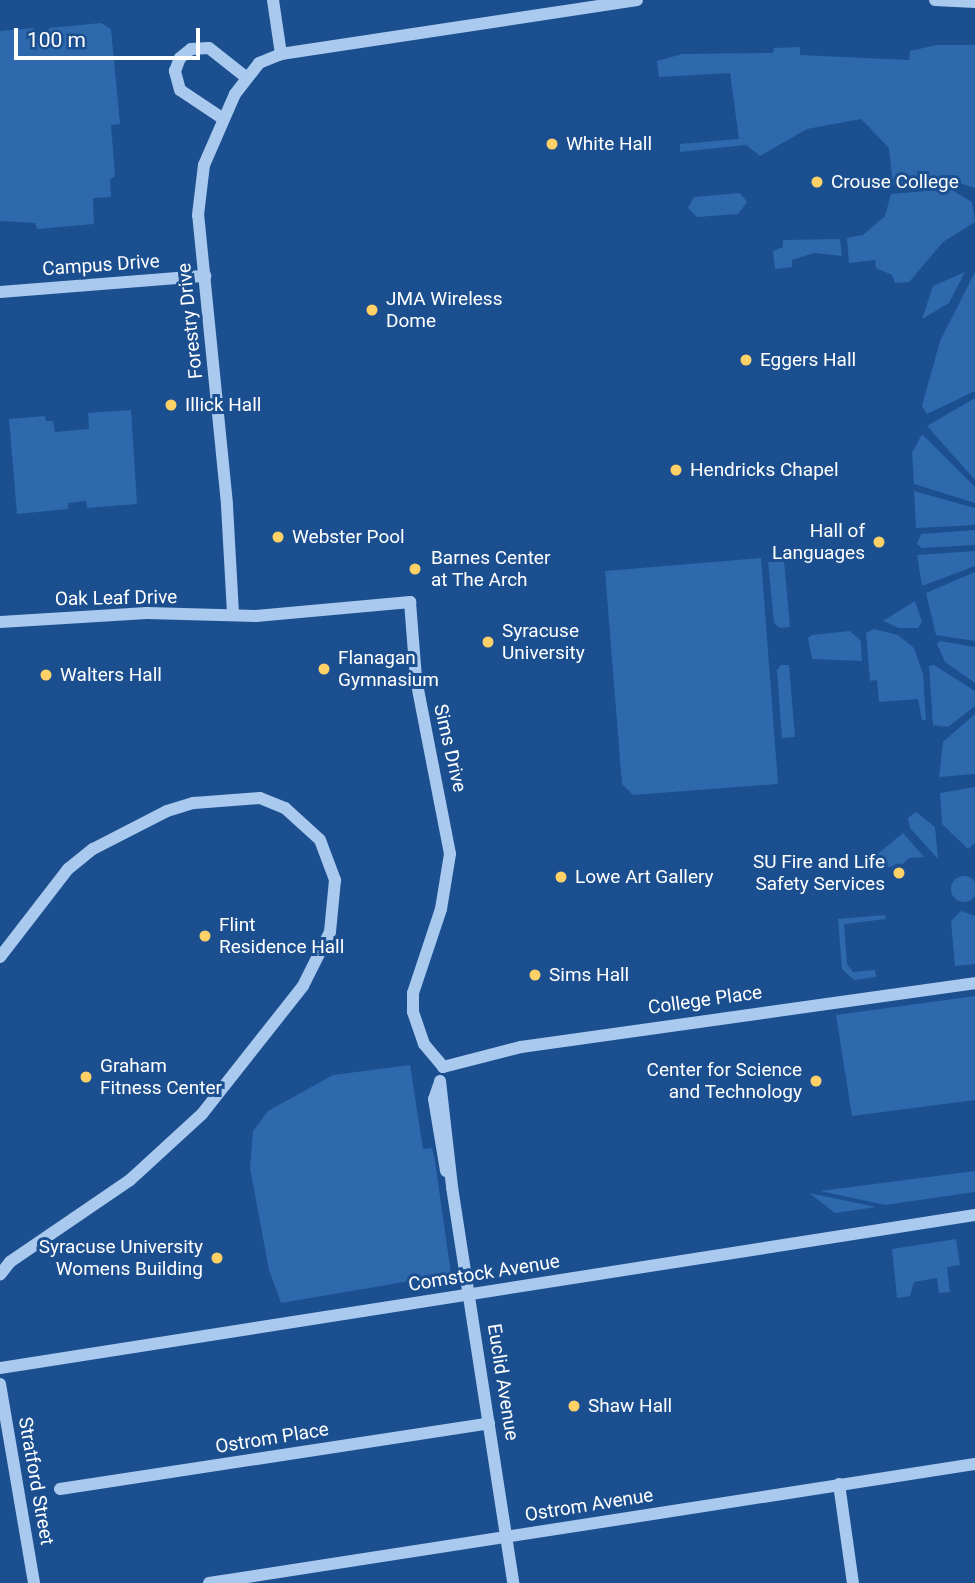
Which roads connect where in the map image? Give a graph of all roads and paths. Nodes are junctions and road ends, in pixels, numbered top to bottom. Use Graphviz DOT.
graph roads {
  1 [pos="273,0"];
  2 [pos="637,0"];
  3 [pos="935,0"];
  4 [pos="975,2"];
  5 [pos="281,54"];
  6 [pos="247,78"];
  7 [pos="222,118"];
  8 [pos="205,276"];
  9 [pos="0,292"];
  10 [pos="233,614"];
  11 [pos="0,622"];
  12 [pos="0,957"];
  13 [pos="975,983"];
  14 [pos="443,1067"];
  15 [pos="975,1215"];
  16 [pos="0,1275"];
  17 [pos="470,1295"];
  18 [pos="0,1368"];
  19 [pos="0,1384"];
  20 [pos="489,1423"];
  21 [pos="975,1464"];
  22 [pos="839,1484"];
  23 [pos="60,1489"];
  24 [pos="506,1538"];
  25 [pos="34,1583"];
  26 [pos="209,1583"];
  27 [pos="513,1583"];
  28 [pos="853,1583"];
  1 -- 5 [label="street"];
  2 -- 5 [label="street"];
  3 -- 4 [label="street"];
  5 -- 6 [label="street, Forestry Drive"];
  6 -- 7 [label="street, Forestry Drive"];
  6 -- 7 [label="street"];
  7 -- 8 [label="street, Forestry Drive"];
  8 -- 9 [label="street, Campus Drive"];
  8 -- 10 [label="street, Forestry Drive"];
  10 -- 11 [label="street, Oak Leaf Drive"];
  10 -- 14 [label="street, Sims Drive"];
  12 -- 16 [label="street"];
  13 -- 14 [label="street, College Place"];
  14 -- 17 [label="street, Euclid Avenue"];
  15 -- 17 [label="street, Comstock Avenue"];
  17 -- 18 [label="street, Comstock Avenue"];
  17 -- 20 [label="street, Euclid Avenue"];
  19 -- 25 [label="street, Stratford Street"];
  20 -- 23 [label="street, Ostrom Place"];
  20 -- 24 [label="street, Euclid Avenue"];
  21 -- 22 [label="street, Ostrom Avenue"];
  22 -- 24 [label="street, Ostrom Avenue"];
  22 -- 28 [label="street"];
  24 -- 26 [label="street, Ostrom Avenue"];
  24 -- 27 [label="street, Euclid Avenue"];
}
